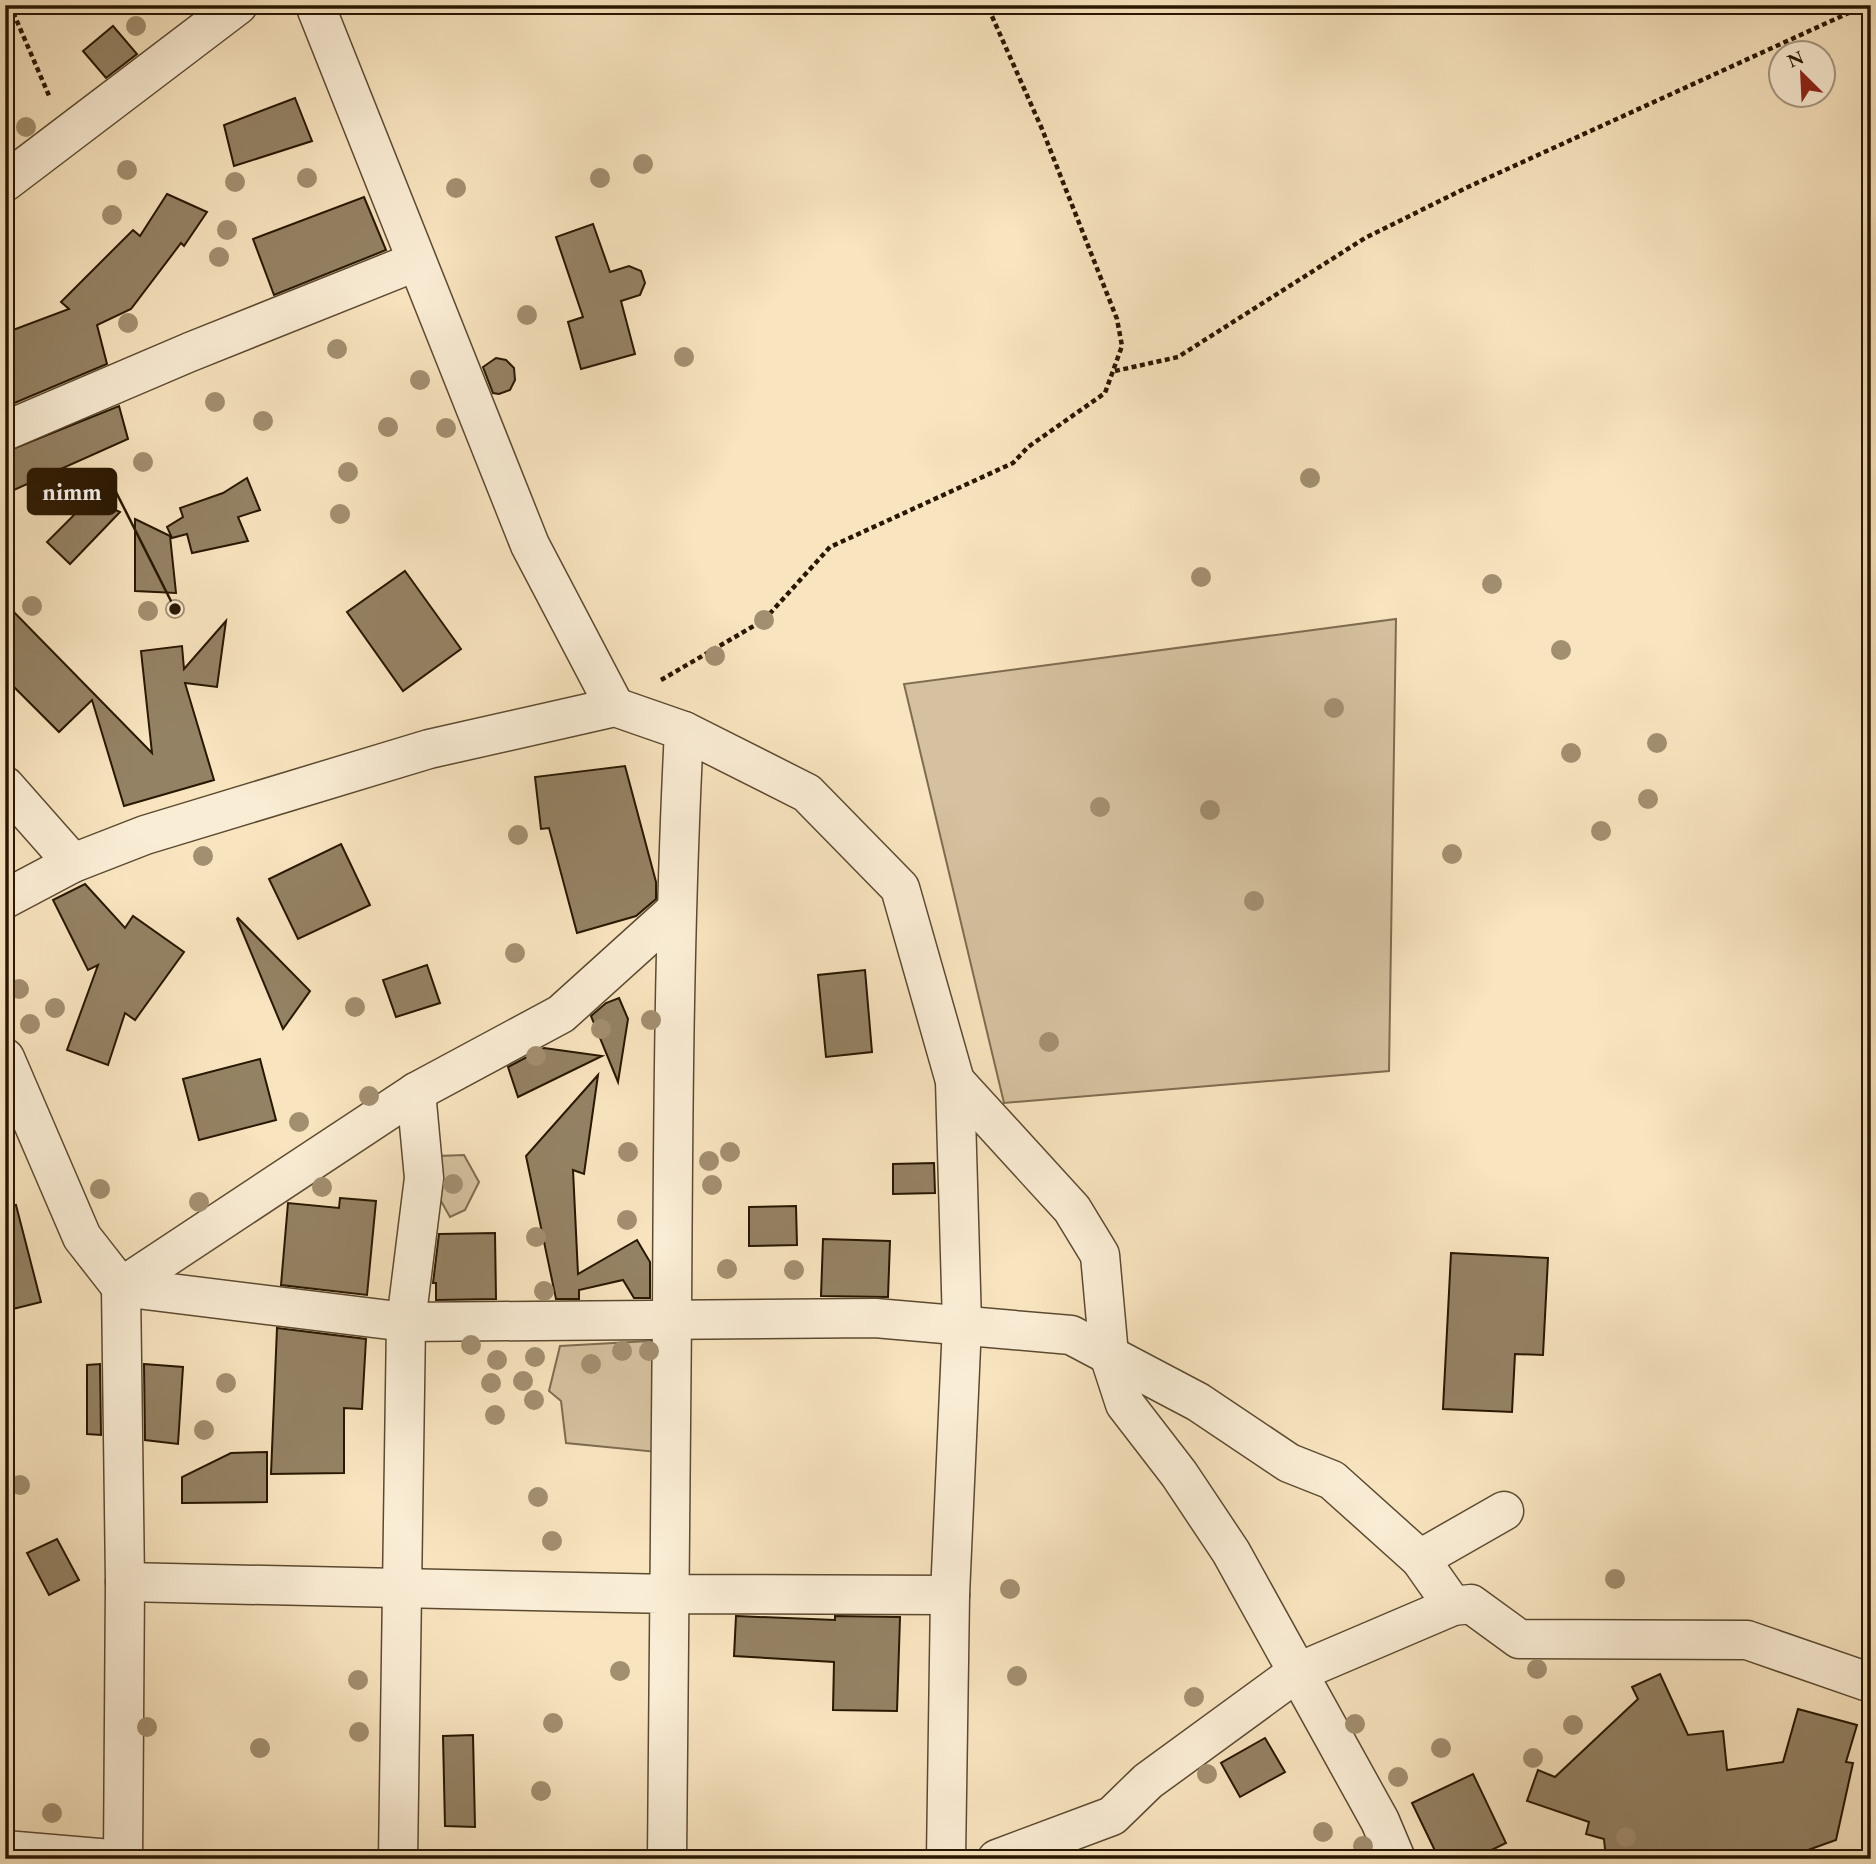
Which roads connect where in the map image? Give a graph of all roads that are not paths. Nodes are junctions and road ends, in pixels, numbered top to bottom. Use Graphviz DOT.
graph roads {
  1 [pos="238,5"];
  2 [pos="314,5"];
  3 [pos="5,182"];
  4 [pos="415,262"];
  5 [pos="5,431"];
  6 [pos="615,707"];
  7 [pos="684,731"];
  8 [pos="5,786"];
  9 [pos="73,863"];
  10 [pos="5,899"];
  11 [pos="675,911"];
  12 [pos="5,1058"];
  13 [pos="955,1081"];
  14 [pos="416,1092"];
  15 [pos="121,1287"];
  16 [pos="672,1317"];
  17 [pos="406,1322"];
  18 [pos="962,1324"];
  19 [pos="1109,1355"];
  20 [pos="1504,1511"];
  21 [pos="1420,1559"];
  22 [pos="125,1582"];
  23 [pos="400,1589"];
  24 [pos="670,1594"];
  25 [pos="950,1595"];
  26 [pos="1453,1606"];
  27 [pos="1296,1673"];
  28 [pos="1871,1683"];
  29 [pos="5,1850"];
  30 [pos="111,1859"];
  31 [pos="123,1859"];
  32 [pos="398,1859"];
  33 [pos="667,1859"];
  34 [pos="946,1859"];
  35 [pos="998,1859"];
  36 [pos="1396,1859"];
  1 -- 3 [label="street"];
  2 -- 4 [label="street"];
  4 -- 5 [label="street"];
  4 -- 6 [label="street"];
  6 -- 7 [label="street"];
  6 -- 9 [label="street"];
  7 -- 11 [label="street"];
  7 -- 13 [label="street"];
  8 -- 9 [label="street"];
  9 -- 10 [label="street"];
  11 -- 14 [label="street"];
  11 -- 16 [label="street"];
  12 -- 15 [label="street"];
  13 -- 18 [label="street"];
  13 -- 19 [label="street"];
  14 -- 15 [label="street"];
  14 -- 17 [label="street"];
  15 -- 17 [label="street"];
  15 -- 22 [label="street"];
  16 -- 17 [label="street"];
  16 -- 18 [label="street"];
  16 -- 24 [label="street"];
  17 -- 23 [label="street"];
  18 -- 19 [label="street"];
  18 -- 25 [label="street"];
  19 -- 21 [label="street"];
  19 -- 27 [label="street"];
  20 -- 21 [label="street"];
  21 -- 26 [label="street"];
  22 -- 23 [label="street"];
  22 -- 31 [label="street"];
  23 -- 24 [label="street"];
  23 -- 32 [label="street"];
  24 -- 25 [label="street"];
  24 -- 33 [label="street"];
  25 -- 34 [label="street"];
  26 -- 27 [label="street"];
  26 -- 28 [label="street"];
  27 -- 35 [label="street"];
  27 -- 36 [label="street"];
  29 -- 30 [label="street"];
}
